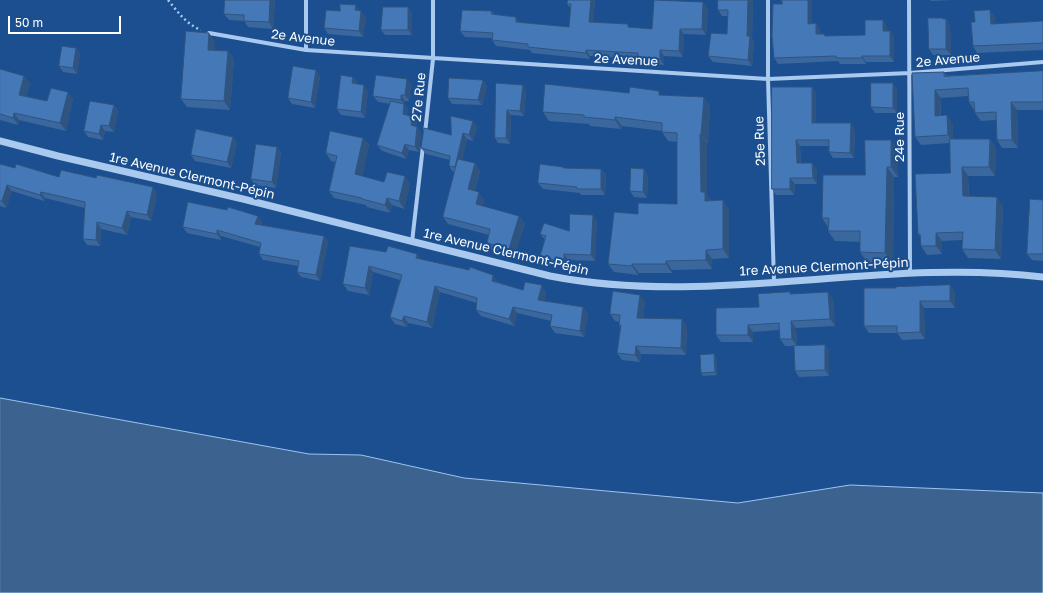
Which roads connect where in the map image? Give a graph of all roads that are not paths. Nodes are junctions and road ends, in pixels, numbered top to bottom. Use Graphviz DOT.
graph roads {
  1 [pos="306,0"];
  2 [pos="433,0"];
  3 [pos="768,0"];
  4 [pos="909,0"];
  5 [pos="209,33"];
  6 [pos="306,50"];
  7 [pos="433,58"];
  8 [pos="1043,62"];
  9 [pos="910,73"];
  10 [pos="768,79"];
  11 [pos="424,135"];
  12 [pos="0,141"];
  13 [pos="423,143"];
  14 [pos="412,243"];
  15 [pos="910,274"];
  16 [pos="1043,277"];
  17 [pos="774,282"];
  1 -- 6 [label="street"];
  2 -- 7 [label="street, 27e Rue"];
  3 -- 10 [label="street, 25e Rue"];
  4 -- 9 [label="street, 24e Rue"];
  5 -- 6 [label="street, 2e Avenue"];
  6 -- 7 [label="street, 2e Avenue"];
  7 -- 10 [label="street, 2e Avenue"];
  7 -- 11 [label="street, 27e Rue"];
  8 -- 9 [label="street, 2e Avenue"];
  9 -- 10 [label="street, 2e Avenue"];
  9 -- 15 [label="street, 24e Rue"];
  10 -- 17 [label="street, 25e Rue"];
  12 -- 14 [label="street, 1re Avenue Clermont-Pépin"];
  13 -- 14 [label="street"];
  14 -- 17 [label="street, 1re Avenue Clermont-Pépin"];
  15 -- 16 [label="street, 1re Avenue Clermont-Pépin"];
  15 -- 17 [label="street, 1re Avenue Clermont-Pépin"];
}
